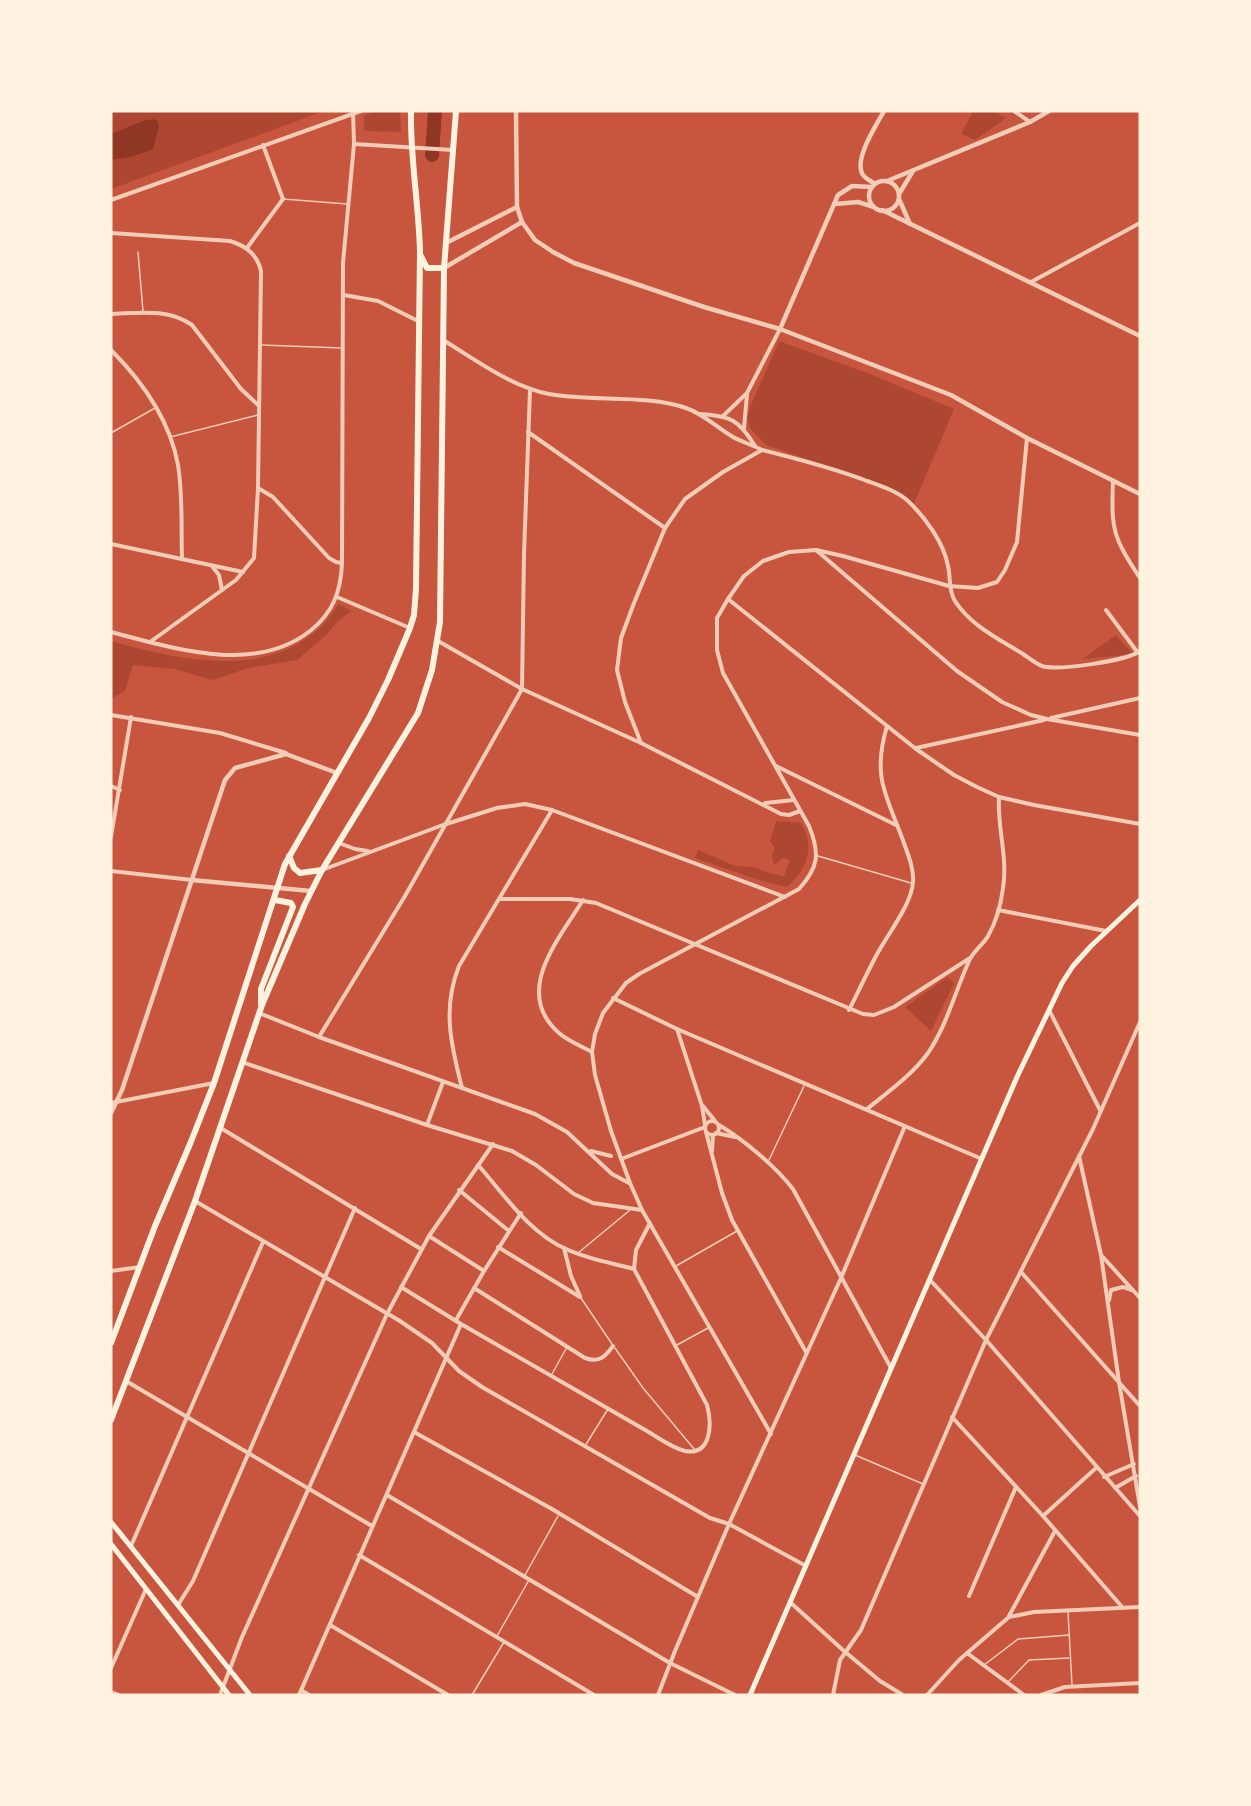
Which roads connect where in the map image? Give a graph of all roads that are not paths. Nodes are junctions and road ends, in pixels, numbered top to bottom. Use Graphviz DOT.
graph roads {
  1 [pos="361,111"];
  2 [pos="411,111"];
  3 [pos="456,111"];
  4 [pos="516,111"];
  5 [pos="883,111"];
  6 [pos="1014,111"];
  7 [pos="1049,111"];
  8 [pos="353,112"];
  9 [pos="1030,122"];
  10 [pos="354,144"];
  11 [pos="263,145"];
  12 [pos="412,146"];
  13 [pos="450,149"];
  14 [pos="913,171"];
  15 [pos="887,181"];
  16 [pos="874,186"];
  17 [pos="899,196"];
  18 [pos="283,199"];
  19 [pos="111,200"];
  20 [pos="348,204"];
  21 [pos="835,204"];
  22 [pos="517,207"];
  23 [pos="876,208"];
  24 [pos="882,210"];
  25 [pos="522,222"];
  26 [pos="1140,223"];
  27 [pos="910,224"];
  28 [pos="111,233"];
  29 [pos="446,243"];
  30 [pos="247,248"];
  31 [pos="138,252"];
  32 [pos="420,252"];
  33 [pos="444,268"];
  34 [pos="1031,282"];
  35 [pos="344,295"];
  36 [pos="144,312"];
  37 [pos="111,314"];
  38 [pos="418,321"];
  39 [pos="780,329"];
  40 [pos="1140,336"];
  41 [pos="442,340"];
  42 [pos="261,345"];
  43 [pos="343,348"];
  44 [pos="111,350"];
  45 [pos="530,390"];
  46 [pos="747,393"];
  47 [pos="259,406"];
  48 [pos="156,408"];
  49 [pos="701,414"];
  50 [pos="259,415"];
  51 [pos="723,416"];
  52 [pos="744,428"];
  53 [pos="528,432"];
  54 [pos="111,433"];
  55 [pos="170,437"];
  56 [pos="1027,438"];
  57 [pos="755,446"];
  58 [pos="762,450"];
  59 [pos="1113,481"];
  60 [pos="258,489"];
  61 [pos="1140,494"];
  62 [pos="665,528"];
  63 [pos="111,544"];
  64 [pos="816,550"];
  65 [pos="182,558"];
  66 [pos="342,563"];
  67 [pos="212,566"];
  68 [pos="244,572"];
  69 [pos="1140,578"];
  70 [pos="949,586"];
  71 [pos="222,590"];
  72 [pos="337,597"];
  73 [pos="728,599"];
  74 [pos="1106,610"];
  75 [pos="410,628"];
  76 [pos="111,632"];
  77 [pos="438,641"];
  78 [pos="149,642"];
  79 [pos="1139,652"];
  80 [pos="522,688"];
  81 [pos="1140,698"];
  82 [pos="111,715"];
  83 [pos="131,717"];
  84 [pos="1047,719"];
  85 [pos="887,726"];
  86 [pos="1140,735"];
  87 [pos="641,743"];
  88 [pos="916,748"];
  89 [pos="286,754"];
  90 [pos="774,765"];
  91 [pos="337,773"];
  92 [pos="111,786"];
  93 [pos="120,790"];
  94 [pos="999,797"];
  95 [pos="794,800"];
  96 [pos="762,802"];
  97 [pos="552,810"];
  98 [pos="800,811"];
  99 [pos="1140,824"];
  100 [pos="443,825"];
  101 [pos="896,825"];
  102 [pos="111,837"];
  103 [pos="339,843"];
  104 [pos="372,851"];
  105 [pos="289,855"];
  106 [pos="817,855"];
  107 [pos="322,870"];
  108 [pos="111,871"];
  109 [pos="192,880"];
  110 [pos="913,884"];
  111 [pos="278,888"];
  112 [pos="312,891"];
  113 [pos="785,897"];
  114 [pos="501,899"];
  115 [pos="275,900"];
  116 [pos="583,900"];
  117 [pos="1140,900"];
  118 [pos="998,910"];
  119 [pos="1107,931"];
  120 [pos="694,943"];
  121 [pos="970,958"];
  122 [pos="613,998"];
  123 [pos="261,1005"];
  124 [pos="849,1010"];
  125 [pos="1049,1010"];
  126 [pos="259,1013"];
  127 [pos="1140,1022"];
  128 [pos="677,1029"];
  129 [pos="319,1037"];
  130 [pos="592,1052"];
  131 [pos="241,1061"];
  132 [pos="443,1082"];
  133 [pos="214,1083"];
  134 [pos="805,1083"];
  135 [pos="463,1088"];
  136 [pos="118,1101"];
  137 [pos="111,1103"];
  138 [pos="702,1106"];
  139 [pos="867,1109"];
  140 [pos="1100,1110"];
  141 [pos="111,1113"];
  142 [pos="717,1124"];
  143 [pos="427,1125"];
  144 [pos="905,1126"];
  145 [pos="219,1127"];
  146 [pos="705,1129"];
  147 [pos="715,1134"];
  148 [pos="738,1139"];
  149 [pos="493,1144"];
  150 [pos="589,1151"];
  151 [pos="618,1153"];
  152 [pos="712,1155"];
  153 [pos="611,1156"];
  154 [pos="1079,1156"];
  155 [pos="982,1159"];
  156 [pos="621,1160"];
  157 [pos="602,1164"];
  158 [pos="768,1164"];
  159 [pos="478,1165"];
  160 [pos="626,1170"];
  161 [pos="612,1173"];
  162 [pos="630,1183"];
  163 [pos="459,1190"];
  164 [pos="195,1201"];
  165 [pos="355,1208"];
  166 [pos="631,1209"];
  167 [pos="642,1210"];
  168 [pos="521,1213"];
  169 [pos="650,1222"];
  170 [pos="509,1231"];
  171 [pos="737,1231"];
  172 [pos="429,1236"];
  173 [pos="263,1242"];
  174 [pos="498,1247"];
  175 [pos="564,1248"];
  176 [pos="421,1249"];
  177 [pos="577,1253"];
  178 [pos="1101,1255"];
  179 [pos="141,1267"];
  180 [pos="675,1267"];
  181 [pos="634,1269"];
  182 [pos="484,1270"];
  183 [pos="111,1271"];
  184 [pos="1021,1272"];
  185 [pos="324,1278"];
  186 [pos="841,1278"];
  187 [pos="930,1280"];
  188 [pos="401,1287"];
  189 [pos="474,1288"];
  190 [pos="1133,1290"];
  191 [pos="580,1297"];
  192 [pos="1140,1298"];
  193 [pos="1108,1305"];
  194 [pos="387,1314"];
  195 [pos="456,1320"];
  196 [pos="461,1324"];
  197 [pos="710,1326"];
  198 [pos="986,1340"];
  199 [pos="111,1343"];
  200 [pos="613,1346"];
  201 [pos="675,1346"];
  202 [pos="567,1347"];
  203 [pos="807,1353"];
  204 [pos="446,1357"];
  205 [pos="892,1369"];
  206 [pos="552,1375"];
  207 [pos="126,1381"];
  208 [pos="1119,1382"];
  209 [pos="1140,1406"];
  210 [pos="608,1409"];
  211 [pos="186,1418"];
  212 [pos="952,1418"];
  213 [pos="111,1420"];
  214 [pos="414,1432"];
  215 [pos="771,1434"];
  216 [pos="585,1447"];
  217 [pos="695,1451"];
  218 [pos="249,1454"];
  219 [pos="854,1455"];
  220 [pos="1134,1464"];
  221 [pos="1096,1468"];
  222 [pos="1136,1476"];
  223 [pos="1104,1477"];
  224 [pos="924,1485"];
  225 [pos="1016,1487"];
  226 [pos="1115,1488"];
  227 [pos="308,1489"];
  228 [pos="387,1495"];
  229 [pos="1140,1507"];
  230 [pos="559,1514"];
  231 [pos="1043,1516"];
  232 [pos="1140,1516"];
  233 [pos="111,1522"];
  234 [pos="729,1524"];
  235 [pos="372,1526"];
  236 [pos="1055,1531"];
  237 [pos="111,1544"];
  238 [pos="130,1546"];
  239 [pos="359,1555"];
  240 [pos="807,1566"];
  241 [pos="525,1575"];
  242 [pos="530,1578"];
  243 [pos="147,1588"];
  244 [pos="969,1596"];
  245 [pos="698,1598"];
  246 [pos="791,1603"];
  247 [pos="178,1605"];
  248 [pos="1140,1607"];
  249 [pos="1123,1608"];
  250 [pos="1068,1611"];
  251 [pos="1009,1617"];
  252 [pos="330,1625"];
  253 [pos="1069,1635"];
  254 [pos="497,1637"];
  255 [pos="505,1642"];
  256 [pos="844,1651"];
  257 [pos="967,1653"];
  258 [pos="1071,1658"];
  259 [pos="670,1663"];
  260 [pos="984,1665"];
  261 [pos="111,1668"];
  262 [pos="229,1669"];
  263 [pos="1007,1683"];
  264 [pos="1140,1683"];
  265 [pos="1072,1686"];
  266 [pos="223,1687"];
  267 [pos="111,1692"];
  268 [pos="300,1693"];
  269 [pos="119,1695"];
  270 [pos="220,1695"];
  271 [pos="229,1695"];
  272 [pos="250,1695"];
  273 [pos="309,1695"];
  274 [pos="447,1695"];
  275 [pos="472,1695"];
  276 [pos="594,1695"];
  277 [pos="658,1695"];
  278 [pos="735,1695"];
  279 [pos="750,1695"];
  280 [pos="833,1695"];
  281 [pos="903,1695"];
  282 [pos="927,1695"];
  283 [pos="1024,1695"];
  284 [pos="1041,1695"];
  1 -- 8 [label="street"];
  2 -- 12 [label="main road"];
  3 -- 13 [label="main road"];
  4 -- 22 [label="street"];
  5 -- 16 [label="street"];
  6 -- 9 [label="street"];
  7 -- 9 [label="street"];
  8 -- 10 [label="street"];
  8 -- 11 [label="street"];
  9 -- 14 [label="street"];
  10 -- 12 [label="street"];
  10 -- 20 [label="street"];
  11 -- 18 [label="street"];
  11 -- 19 [label="street"];
  12 -- 13 [label="street"];
  12 -- 32 [label="main road"];
  13 -- 29 [label="main road"];
  14 -- 15 [label="street"];
  14 -- 17 [label="street"];
  15 -- 16 [label="street"];
  15 -- 17 [label="street"];
  16 -- 21 [label="street"];
  16 -- 23 [label="street"];
  17 -- 24 [label="street"];
  17 -- 27 [label="street"];
  18 -- 20 [label="lane"];
  18 -- 30 [label="street"];
  20 -- 35 [label="street"];
  21 -- 23 [label="street"];
  21 -- 39 [label="street"];
  22 -- 25 [label="street"];
  22 -- 29 [label="street"];
  23 -- 24 [label="street"];
  24 -- 27 [label="street"];
  25 -- 33 [label="street"];
  25 -- 39 [label="street"];
  26 -- 34 [label="street"];
  27 -- 34 [label="street"];
  28 -- 30 [label="street"];
  29 -- 33 [label="main road"];
  30 -- 42 [label="street"];
  31 -- 36 [label="lane"];
  32 -- 33 [label="main road"];
  32 -- 38 [label="main road"];
  33 -- 41 [label="main road"];
  34 -- 40 [label="street"];
  35 -- 38 [label="street"];
  35 -- 43 [label="street"];
  36 -- 37 [label="street"];
  36 -- 47 [label="street"];
  38 -- 75 [label="main road"];
  39 -- 46 [label="street"];
  39 -- 56 [label="street"];
  41 -- 45 [label="street"];
  41 -- 77 [label="main road"];
  42 -- 43 [label="lane"];
  42 -- 47 [label="street"];
  43 -- 66 [label="street"];
  44 -- 48 [label="street"];
  45 -- 49 [label="street"];
  45 -- 53 [label="street"];
  46 -- 51 [label="street"];
  46 -- 52 [label="street"];
  47 -- 50 [label="street"];
  48 -- 54 [label="lane"];
  48 -- 55 [label="street"];
  49 -- 51 [label="street"];
  49 -- 57 [label="street"];
  50 -- 55 [label="lane"];
  50 -- 60 [label="street"];
  51 -- 52 [label="street"];
  52 -- 57 [label="street"];
  53 -- 62 [label="street"];
  53 -- 80 [label="street"];
  55 -- 65 [label="street"];
  56 -- 59 [label="street"];
  56 -- 70 [label="street"];
  57 -- 58 [label="street"];
  58 -- 62 [label="street"];
  58 -- 70 [label="street"];
  59 -- 61 [label="street"];
  59 -- 69 [label="street"];
  60 -- 66 [label="street"];
  60 -- 68 [label="street"];
  62 -- 87 [label="street"];
  63 -- 65 [label="street"];
  64 -- 70 [label="street"];
  64 -- 73 [label="street"];
  64 -- 84 [label="street"];
  65 -- 67 [label="street"];
  66 -- 72 [label="street"];
  67 -- 68 [label="street"];
  67 -- 71 [label="street"];
  68 -- 71 [label="street"];
  70 -- 79 [label="street"];
  71 -- 78 [label="street"];
  72 -- 75 [label="street"];
  72 -- 78 [label="street"];
  73 -- 85 [label="street"];
  73 -- 90 [label="street"];
  74 -- 79 [label="street"];
  75 -- 91 [label="main road"];
  76 -- 78 [label="street"];
  77 -- 80 [label="street"];
  77 -- 103 [label="main road"];
  80 -- 87 [label="street"];
  80 -- 100 [label="street"];
  81 -- 84 [label="street"];
  82 -- 83 [label="street"];
  83 -- 89 [label="street"];
  83 -- 93 [label="street"];
  84 -- 86 [label="street"];
  84 -- 88 [label="street"];
  85 -- 88 [label="street"];
  85 -- 101 [label="street"];
  87 -- 96 [label="street"];
  88 -- 94 [label="street"];
  89 -- 91 [label="street"];
  89 -- 109 [label="street"];
  90 -- 95 [label="street"];
  90 -- 101 [label="street"];
  91 -- 105 [label="main road"];
  92 -- 93 [label="street"];
  93 -- 102 [label="street"];
  94 -- 99 [label="street"];
  94 -- 118 [label="street"];
  95 -- 96 [label="street"];
  95 -- 98 [label="street"];
  96 -- 98 [label="street"];
  97 -- 100 [label="street"];
  97 -- 113 [label="street"];
  97 -- 114 [label="street"];
  98 -- 106 [label="street"];
  100 -- 104 [label="street"];
  100 -- 129 [label="street"];
  101 -- 110 [label="street"];
  103 -- 104 [label="street"];
  103 -- 107 [label="main road"];
  104 -- 107 [label="street"];
  105 -- 107 [label="main road"];
  105 -- 111 [label="main road"];
  106 -- 110 [label="lane"];
  106 -- 113 [label="street"];
  107 -- 112 [label="main road"];
  108 -- 109 [label="street"];
  109 -- 111 [label="street"];
  109 -- 136 [label="street"];
  110 -- 124 [label="street"];
  111 -- 112 [label="street"];
  111 -- 115 [label="main road"];
  112 -- 123 [label="main road"];
  113 -- 120 [label="street"];
  114 -- 116 [label="street"];
  114 -- 135 [label="street"];
  115 -- 123 [label="main road"];
  115 -- 133 [label="main road"];
  116 -- 120 [label="street"];
  116 -- 130 [label="street"];
  117 -- 119 [label="main road"];
  118 -- 119 [label="street"];
  118 -- 121 [label="street"];
  119 -- 125 [label="main road"];
  120 -- 122 [label="street"];
  120 -- 124 [label="street"];
  121 -- 124 [label="street"];
  121 -- 139 [label="street"];
  122 -- 128 [label="street"];
  122 -- 130 [label="street"];
  123 -- 126 [label="main road"];
  125 -- 140 [label="street"];
  125 -- 155 [label="main road"];
  126 -- 129 [label="street"];
  126 -- 131 [label="main road"];
  127 -- 140 [label="street"];
  128 -- 134 [label="street"];
  128 -- 138 [label="street"];
  129 -- 132 [label="street"];
  130 -- 151 [label="street"];
  131 -- 143 [label="street"];
  131 -- 145 [label="main road"];
  132 -- 135 [label="street"];
  132 -- 143 [label="street"];
  133 -- 136 [label="street"];
  133 -- 179 [label="main road"];
  134 -- 139 [label="street"];
  134 -- 158 [label="lane"];
  135 -- 150 [label="street"];
  136 -- 137 [label="street"];
  136 -- 141 [label="street"];
  138 -- 142 [label="street"];
  138 -- 146 [label="street"];
  139 -- 144 [label="street"];
  140 -- 154 [label="street"];
  142 -- 146 [label="street"];
  142 -- 147 [label="street"];
  142 -- 148 [label="street"];
  143 -- 149 [label="street"];
  144 -- 155 [label="street"];
  144 -- 186 [label="street"];
  145 -- 164 [label="main road"];
  145 -- 165 [label="street"];
  146 -- 147 [label="street"];
  146 -- 152 [label="street"];
  146 -- 156 [label="street"];
  147 -- 148 [label="street"];
  147 -- 152 [label="street"];
  148 -- 158 [label="street"];
  149 -- 159 [label="street"];
  149 -- 166 [label="street"];
  150 -- 153 [label="street"];
  150 -- 157 [label="street"];
  151 -- 153 [label="street"];
  151 -- 156 [label="street"];
  152 -- 171 [label="street"];
  153 -- 157 [label="street"];
  154 -- 178 [label="street"];
  154 -- 184 [label="street"];
  155 -- 187 [label="main road"];
  156 -- 160 [label="street"];
  157 -- 161 [label="street"];
  158 -- 186 [label="street"];
  159 -- 163 [label="street"];
  159 -- 168 [label="street"];
  160 -- 161 [label="street"];
  160 -- 162 [label="street"];
  161 -- 162 [label="street"];
  162 -- 167 [label="street"];
  163 -- 170 [label="street"];
  163 -- 172 [label="street"];
  164 -- 173 [label="street"];
  164 -- 207 [label="main road"];
  165 -- 176 [label="street"];
  165 -- 185 [label="street"];
  166 -- 167 [label="street"];
  166 -- 177 [label="lane"];
  167 -- 169 [label="street"];
  168 -- 170 [label="street"];
  168 -- 175 [label="street"];
  169 -- 180 [label="street"];
  169 -- 181 [label="street"];
  170 -- 174 [label="street"];
  171 -- 180 [label="lane"];
  171 -- 203 [label="street"];
  172 -- 176 [label="street"];
  172 -- 182 [label="street"];
  173 -- 185 [label="street"];
  173 -- 211 [label="street"];
  174 -- 182 [label="street"];
  174 -- 191 [label="street"];
  175 -- 177 [label="street"];
  175 -- 191 [label="street"];
  176 -- 188 [label="street"];
  177 -- 181 [label="street"];
  178 -- 190 [label="street"];
  178 -- 193 [label="street"];
  179 -- 183 [label="street"];
  179 -- 199 [label="main road"];
  180 -- 197 [label="street"];
  181 -- 201 [label="street"];
  182 -- 189 [label="street"];
  184 -- 198 [label="street"];
  184 -- 208 [label="street"];
  185 -- 194 [label="street"];
  185 -- 218 [label="street"];
  186 -- 203 [label="street"];
  186 -- 205 [label="street"];
  187 -- 198 [label="street"];
  187 -- 205 [label="main road"];
  188 -- 194 [label="street"];
  188 -- 195 [label="street"];
  189 -- 195 [label="street"];
  189 -- 202 [label="street"];
  190 -- 192 [label="street"];
  190 -- 193 [label="street"];
  191 -- 200 [label="lane"];
  193 -- 208 [label="street"];
  194 -- 204 [label="street"];
  194 -- 227 [label="street"];
  195 -- 196 [label="street"];
  196 -- 204 [label="street"];
  196 -- 206 [label="street"];
  197 -- 201 [label="lane"];
  197 -- 215 [label="street"];
  198 -- 212 [label="street"];
  198 -- 221 [label="street"];
  200 -- 202 [label="street"];
  200 -- 217 [label="lane"];
  201 -- 217 [label="street"];
  202 -- 206 [label="lane"];
  203 -- 215 [label="street"];
  204 -- 214 [label="street"];
  204 -- 216 [label="street"];
  205 -- 219 [label="main road"];
  206 -- 210 [label="street"];
  207 -- 211 [label="street"];
  207 -- 213 [label="main road"];
  208 -- 209 [label="street"];
  208 -- 220 [label="street"];
  210 -- 216 [label="lane"];
  210 -- 217 [label="street"];
  211 -- 218 [label="street"];
  211 -- 238 [label="street"];
  212 -- 224 [label="street"];
  212 -- 225 [label="street"];
  214 -- 228 [label="street"];
  214 -- 230 [label="street"];
  215 -- 234 [label="street"];
  216 -- 234 [label="street"];
  218 -- 227 [label="street"];
  218 -- 247 [label="street"];
  219 -- 224 [label="lane"];
  219 -- 240 [label="main road"];
  220 -- 222 [label="street"];
  220 -- 223 [label="street"];
  221 -- 223 [label="street"];
  221 -- 231 [label="street"];
  222 -- 226 [label="street"];
  222 -- 229 [label="street"];
  223 -- 226 [label="street"];
  224 -- 256 [label="street"];
  225 -- 231 [label="street"];
  225 -- 244 [label="street"];
  226 -- 232 [label="street"];
  227 -- 235 [label="street"];
  227 -- 262 [label="street"];
  228 -- 235 [label="street"];
  228 -- 241 [label="street"];
  230 -- 241 [label="lane"];
  230 -- 245 [label="street"];
  231 -- 236 [label="street"];
  233 -- 238 [label="main road"];
  234 -- 240 [label="street"];
  234 -- 245 [label="street"];
  235 -- 239 [label="street"];
  236 -- 249 [label="street"];
  236 -- 251 [label="street"];
  237 -- 243 [label="main road"];
  238 -- 247 [label="main road"];
  239 -- 252 [label="street"];
  239 -- 254 [label="street"];
  240 -- 246 [label="main road"];
  241 -- 242 [label="street"];
  242 -- 254 [label="lane"];
  242 -- 259 [label="street"];
  243 -- 261 [label="street"];
  243 -- 266 [label="main road"];
  245 -- 259 [label="street"];
  246 -- 256 [label="street"];
  246 -- 279 [label="main road"];
  247 -- 262 [label="main road"];
  248 -- 249 [label="street"];
  249 -- 250 [label="street"];
  250 -- 251 [label="street"];
  250 -- 253 [label="lane"];
  251 -- 257 [label="street"];
  252 -- 268 [label="street"];
  252 -- 274 [label="street"];
  253 -- 258 [label="lane"];
  253 -- 260 [label="lane"];
  254 -- 255 [label="street"];
  255 -- 275 [label="lane"];
  255 -- 276 [label="street"];
  256 -- 280 [label="street"];
  256 -- 281 [label="street"];
  257 -- 260 [label="street"];
  257 -- 282 [label="street"];
  258 -- 263 [label="lane"];
  258 -- 265 [label="lane"];
  259 -- 277 [label="street"];
  259 -- 278 [label="street"];
  260 -- 263 [label="street"];
  262 -- 266 [label="street"];
  262 -- 272 [label="main road"];
  263 -- 283 [label="street"];
  264 -- 265 [label="street"];
  265 -- 284 [label="street"];
  266 -- 270 [label="street"];
  266 -- 271 [label="main road"];
  267 -- 269 [label="street"];
  268 -- 273 [label="street"];
}
